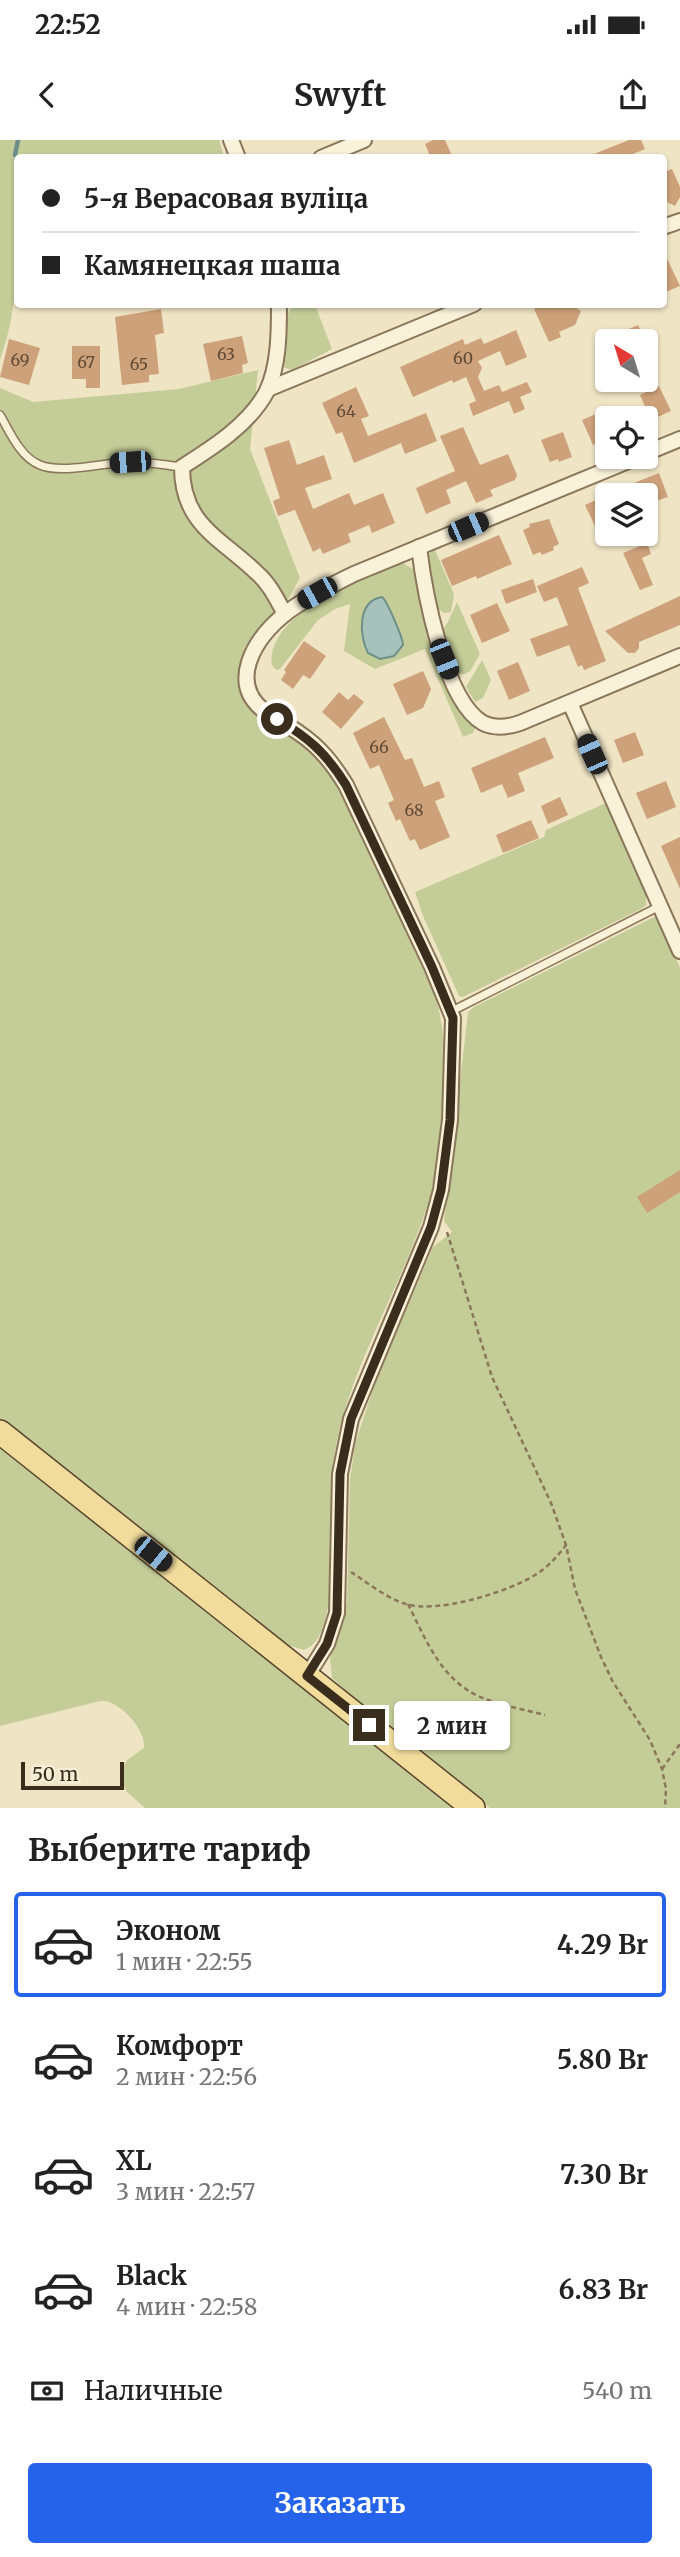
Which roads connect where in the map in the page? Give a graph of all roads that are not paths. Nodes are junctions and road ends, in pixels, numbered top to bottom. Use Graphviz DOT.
graph roads {
  1 [pos="364,140"];
  2 [pos="331,154"];
  3 [pos="279,308"];
  4 [pos="464,308"];
  5 [pos="268,389"];
  6 [pos="0,415"];
  7 [pos="680,439"];
  8 [pos="658,448"];
  9 [pos="182,467"];
  10 [pos="609,469"];
  11 [pos="419,547"];
  12 [pos="285,614"];
  13 [pos="680,656"];
  14 [pos="570,703"];
  15 [pos="660,906"];
  16 [pos="680,951"];
  17 [pos="452,1011"];
  18 [pos="0,1432"];
  19 [pos="307,1676"];
  20 [pos="472,1808"];
  1 -- 2 [label="street"];
  3 -- 5 [label="street"];
  4 -- 5 [label="street"];
  5 -- 9 [label="street"];
  6 -- 9 [label="lane"];
  7 -- 8 [label="street"];
  9 -- 12 [label="street"];
  10 -- 11 [label="street"];
  11 -- 12 [label="street"];
  11 -- 14 [label="street"];
  12 -- 17 [label="street"];
  13 -- 14 [label="street"];
  14 -- 15 [label="street"];
  15 -- 16 [label="street"];
  15 -- 17 [label="lane"];
  17 -- 19 [label="street"];
  18 -- 19 [label="main road"];
  19 -- 20 [label="main road"];
}
